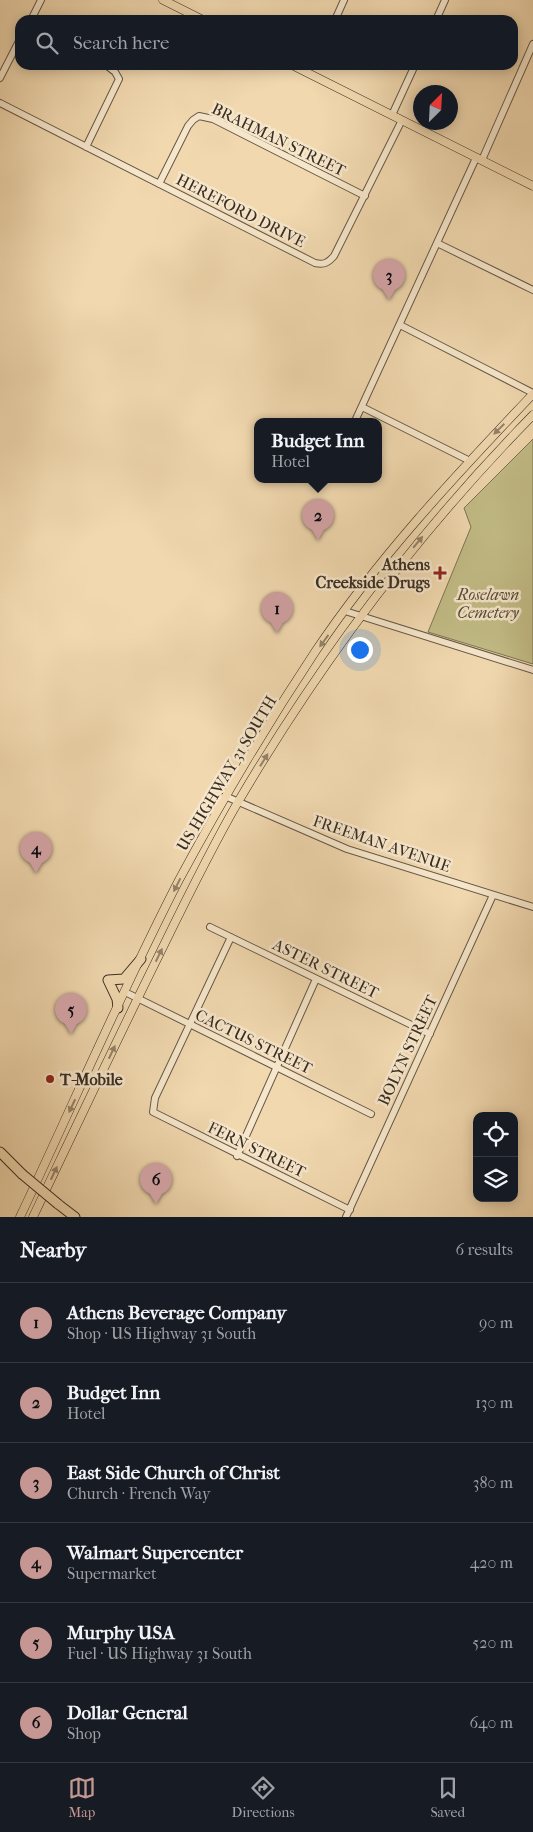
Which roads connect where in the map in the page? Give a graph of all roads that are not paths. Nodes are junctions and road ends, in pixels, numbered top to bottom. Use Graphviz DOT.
graph roads {
  1 [pos="41,0"];
  2 [pos="163,0"];
  3 [pos="344,0"];
  4 [pos="445,0"];
  5 [pos="34,15"];
  6 [pos="193,15"];
  7 [pos="337,15"];
  8 [pos="438,15"];
  9 [pos="533,44"];
  10 [pos="15,49"];
  11 [pos="112,70"];
  12 [pos="311,70"];
  13 [pos="413,70"];
  14 [pos="0,78"];
  15 [pos="0,103"];
  16 [pos="392,115"];
  17 [pos="402,120"];
  18 [pos="86,147"];
  19 [pos="479,159"];
  20 [pos="159,184"];
  21 [pos="533,186"];
  22 [pos="365,196"];
  23 [pos="437,243"];
  24 [pos="533,290"];
  25 [pos="400,325"];
  26 [pos="533,393"];
  27 [pos="362,407"];
  28 [pos="533,415"];
  29 [pos="356,418"];
  30 [pos="468,460"];
  31 [pos="345,612"];
  32 [pos="360,616"];
  33 [pos="533,670"];
  34 [pos="225,796"];
  35 [pos="238,802"];
  36 [pos="493,895"];
  37 [pos="533,907"];
  38 [pos="210,927"];
  39 [pos="231,937"];
  40 [pos="141,959"];
  41 [pos="316,979"];
  42 [pos="125,992"];
  43 [pos="137,999"];
  44 [pos="118,1008"];
  45 [pos="190,1024"];
  46 [pos="430,1034"];
  47 [pos="276,1068"];
  48 [pos="371,1114"];
  49 [pos="0,1152"];
  50 [pos="237,1156"];
  51 [pos="0,1160"];
  52 [pos="10,1162"];
  53 [pos="350,1210"];
  54 [pos="20,1217"];
  55 [pos="33,1217"];
  56 [pos="75,1217"];
  57 [pos="346,1217"];
  1 -- 5 [label="street"];
  2 -- 6 [label="main road"];
  3 -- 7 [label="street"];
  4 -- 8 [label="street"];
  9 -- 19 [label="street"];
  10 -- 14 [label="street"];
  11 -- 18 [label="street"];
  12 -- 16 [label="main road"];
  13 -- 16 [label="street"];
  15 -- 18 [label="street, HEREFORD DRIVE"];
  16 -- 17 [label="main road"];
  17 -- 19 [label="main road"];
  17 -- 22 [label="street, HEREFORD DRIVE"];
  18 -- 20 [label="street, HEREFORD DRIVE"];
  19 -- 21 [label="main road"];
  19 -- 23 [label="street"];
  20 -- 22 [label="street, HEREFORD DRIVE"];
  20 -- 22 [label="street, BRAHMAN STREET"];
  23 -- 24 [label="street"];
  23 -- 25 [label="street"];
  25 -- 26 [label="street"];
  25 -- 27 [label="street"];
  26 -- 30 [label="main road, US HIGHWAY 31 SOUTH, one-way"];
  27 -- 29 [label="street"];
  27 -- 30 [label="street"];
  32 -- 28 [label="main road, US HIGHWAY 31 SOUTH, one-way"];
  30 -- 31 [label="main road, US HIGHWAY 31 SOUTH"];
  31 -- 32 [label="street"];
  31 -- 34 [label="main road, US HIGHWAY 31 SOUTH, one-way"];
  32 -- 33 [label="street"];
  35 -- 32 [label="main road, US HIGHWAY 31 SOUTH, one-way"];
  34 -- 35 [label="street, FREEMAN AVENUE"];
  34 -- 40 [label="main road, US HIGHWAY 31 SOUTH, one-way"];
  35 -- 36 [label="street, FREEMAN AVENUE"];
  43 -- 35 [label="main road, US HIGHWAY 31 SOUTH, one-way"];
  36 -- 37 [label="street, FREEMAN AVENUE"];
  36 -- 46 [label="street, BOLYN STREET"];
  38 -- 39 [label="street, ASTER STREET"];
  39 -- 41 [label="street, ASTER STREET"];
  39 -- 45 [label="street"];
  40 -- 42 [label="main road, US HIGHWAY 31 SOUTH"];
  40 -- 44 [label="highway"];
  41 -- 46 [label="street, ASTER STREET"];
  41 -- 47 [label="street"];
  42 -- 43 [label="street, CACTUS STREET"];
  42 -- 44 [label="main road, US HIGHWAY 31 SOUTH"];
  43 -- 45 [label="street, CACTUS STREET"];
  55 -- 43 [label="main road, US HIGHWAY 31 SOUTH, one-way"];
  44 -- 54 [label="main road, US HIGHWAY 31 SOUTH, one-way"];
  45 -- 47 [label="street, CACTUS STREET"];
  45 -- 50 [label="street, FERN STREET"];
  46 -- 53 [label="street, BOLYN STREET"];
  47 -- 48 [label="street, CACTUS STREET"];
  47 -- 50 [label="street"];
  49 -- 52 [label="highway"];
  50 -- 53 [label="street, FERN STREET"];
  51 -- 52 [label="highway"];
  52 -- 56 [label="highway, bridge"];
  53 -- 57 [label="street, BOLYN STREET"];
}
